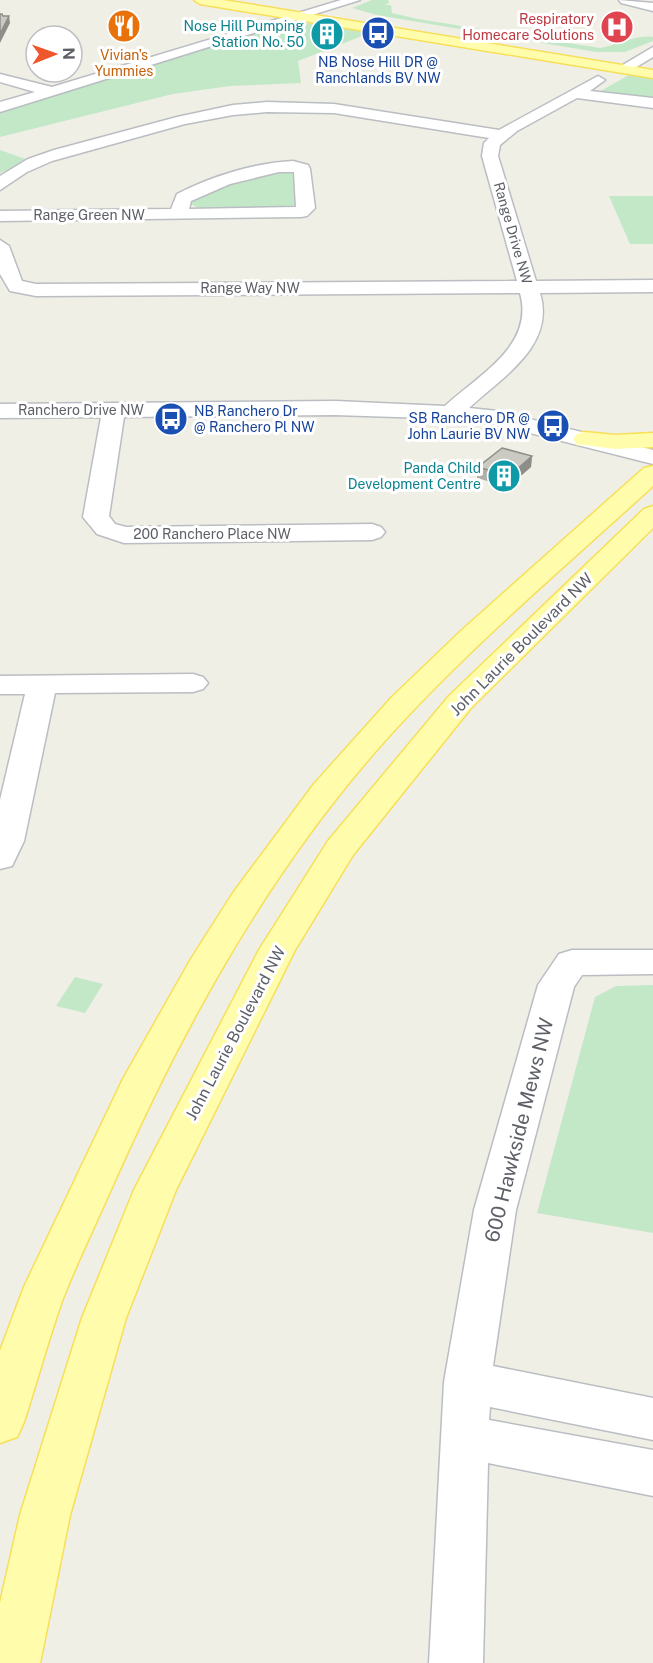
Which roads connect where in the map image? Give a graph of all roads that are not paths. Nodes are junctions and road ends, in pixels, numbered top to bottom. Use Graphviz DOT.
graph roads {
  1 [pos="200,0"];
  2 [pos="262,0"];
  3 [pos="329,0"];
  4 [pos="625,0"];
  5 [pos="348,2"];
  6 [pos="241,3"];
  7 [pos="653,7"];
  8 [pos="314,12"];
  9 [pos="286,14"];
  10 [pos="375,20"];
  11 [pos="261,25"];
  12 [pos="468,35"];
  13 [pos="653,50"];
  14 [pos="594,56"];
  15 [pos="560,58"];
  16 [pos="641,69"];
  17 [pos="86,72"];
  18 [pos="3,78"];
  19 [pos="598,80"];
  20 [pos="36,87"];
  21 [pos="51,91"];
  22 [pos="573,93"];
  23 [pos="0,97"];
  24 [pos="653,103"];
  25 [pos="0,107"];
  26 [pos="500,135"];
  27 [pos="0,185"];
  28 [pos="178,215"];
  29 [pos="0,216"];
  30 [pos="0,246"];
  31 [pos="529,286"];
  32 [pos="653,286"];
  33 [pos="114,410"];
  34 [pos="0,411"];
  35 [pos="451,413"];
  36 [pos="585,439"];
  37 [pos="653,440"];
  38 [pos="653,457"];
  39 [pos="653,473"];
  40 [pos="646,527"];
  41 [pos="372,532"];
  42 [pos="193,683"];
  43 [pos="42,684"];
  44 [pos="0,685"];
  45 [pos="0,858"];
  46 [pos="653,962"];
  47 [pos="467,1382"];
  48 [pos="653,1419"];
  49 [pos="0,1422"];
  50 [pos="465,1437"];
  51 [pos="653,1473"];
  52 [pos="13,1663"];
  53 [pos="456,1663"];
  1 -- 6 [label="main road"];
  2 -- 8 [label="main road"];
  3 -- 8 [label="street"];
  4 -- 7 [label="street"];
  5 -- 8 [label="street"];
  5 -- 10 [label="main road"];
  6 -- 8 [label="main road"];
  6 -- 9 [label="main road"];
  6 -- 11 [label="main road"];
  8 -- 9 [label="main road"];
  8 -- 10 [label="main road"];
  8 -- 11 [label="main road"];
  8 -- 11 [label="street"];
  8 -- 12 [label="main road"];
  8 -- 15 [label="main road"];
  9 -- 11 [label="street"];
  10 -- 12 [label="main road"];
  11 -- 17 [label="street"];
  11 -- 21 [label="street"];
  12 -- 14 [label="main road"];
  13 -- 14 [label="main road"];
  13 -- 16 [label="street"];
  14 -- 16 [label="main road"];
  15 -- 16 [label="main road"];
  15 -- 19 [label="main road"];
  16 -- 19 [label="main road"];
  17 -- 18 [label="street"];
  17 -- 20 [label="street"];
  18 -- 20 [label="street"];
  19 -- 22 [label="street"];
  20 -- 21 [label="street"];
  20 -- 23 [label="street"];
  21 -- 25 [label="street"];
  22 -- 24 [label="street"];
  22 -- 26 [label="street"];
  26 -- 27 [label="street"];
  26 -- 31 [label="street, Range Drive NW"];
  28 -- 28 [label="street, Range Green NW"];
  28 -- 29 [label="street, Range Green NW"];
  30 -- 31 [label="street, Range Way NW"];
  31 -- 32 [label="street"];
  31 -- 35 [label="street, Range Drive NW"];
  33 -- 34 [label="street, Ranchero Drive NW"];
  33 -- 35 [label="street, Ranchero Drive NW"];
  33 -- 41 [label="street, 200 Ranchero Place NW"];
  35 -- 36 [label="street, Ranchero Drive NW"];
  35 -- 39 [label="street, Ranchero Drive NW"];
  36 -- 37 [label="main road"];
  36 -- 38 [label="street, Ranchero Drive NW"];
  39 -- 49 [label="main road, John Laurie Boulevard NW"];
  40 -- 52 [label="main road, John Laurie Boulevard NW"];
  42 -- 43 [label="street"];
  43 -- 44 [label="street"];
  43 -- 45 [label="street"];
  46 -- 47 [label="street, 600 Hawkside Mews NW"];
  47 -- 48 [label="street"];
  47 -- 50 [label="street"];
  50 -- 51 [label="street"];
  50 -- 53 [label="street"];
}
